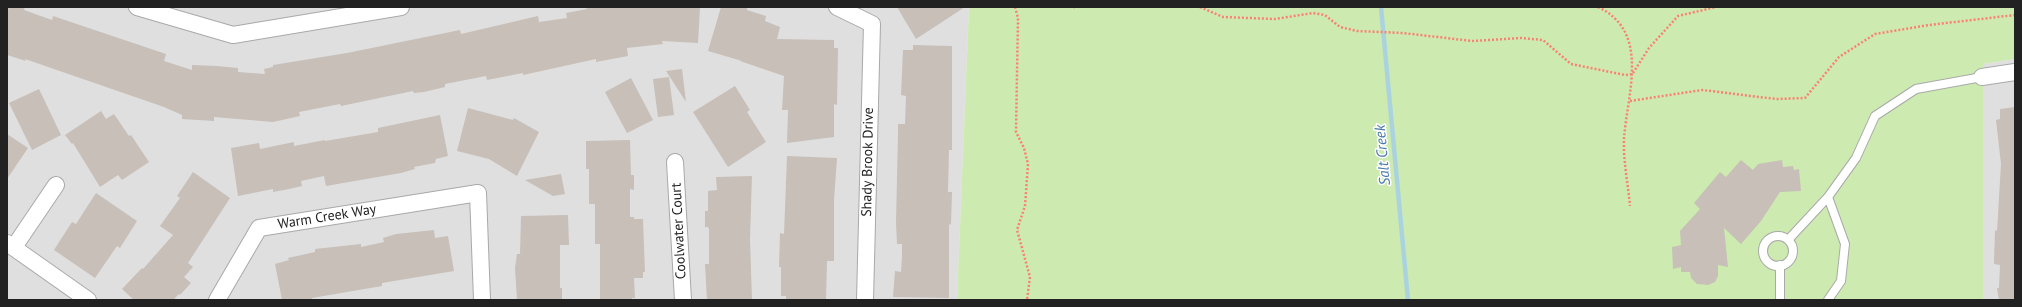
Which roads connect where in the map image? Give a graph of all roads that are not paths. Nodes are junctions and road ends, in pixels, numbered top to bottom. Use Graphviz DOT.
graph roads {
  1 [pos="137,7"];
  2 [pos="401,7"];
  3 [pos="837,7"];
  4 [pos="2015,72"];
  5 [pos="1982,77"];
  6 [pos="675,162"];
  7 [pos="56,185"];
  8 [pos="1828,197"];
  9 [pos="1788,240"];
  10 [pos="10,245"];
  11 [pos="1780,265"];
  12 [pos="88,300"];
  13 [pos="217,300"];
  14 [pos="482,300"];
  15 [pos="683,300"];
  16 [pos="865,300"];
  17 [pos="1780,300"];
  18 [pos="1828,300"];
  1 -- 2 [label="street"];
  3 -- 16 [label="street, Shady Brook Drive"];
  4 -- 5 [label="street"];
  5 -- 8 [label="lane"];
  6 -- 15 [label="street, Coolwater Court"];
  7 -- 10 [label="street"];
  8 -- 9 [label="lane"];
  8 -- 18 [label="lane"];
  9 -- 11 [label="lane"];
  9 -- 11 [label="lane"];
  10 -- 12 [label="street"];
  11 -- 17 [label="lane"];
  13 -- 14 [label="street, Warm Creek Way"];
}
